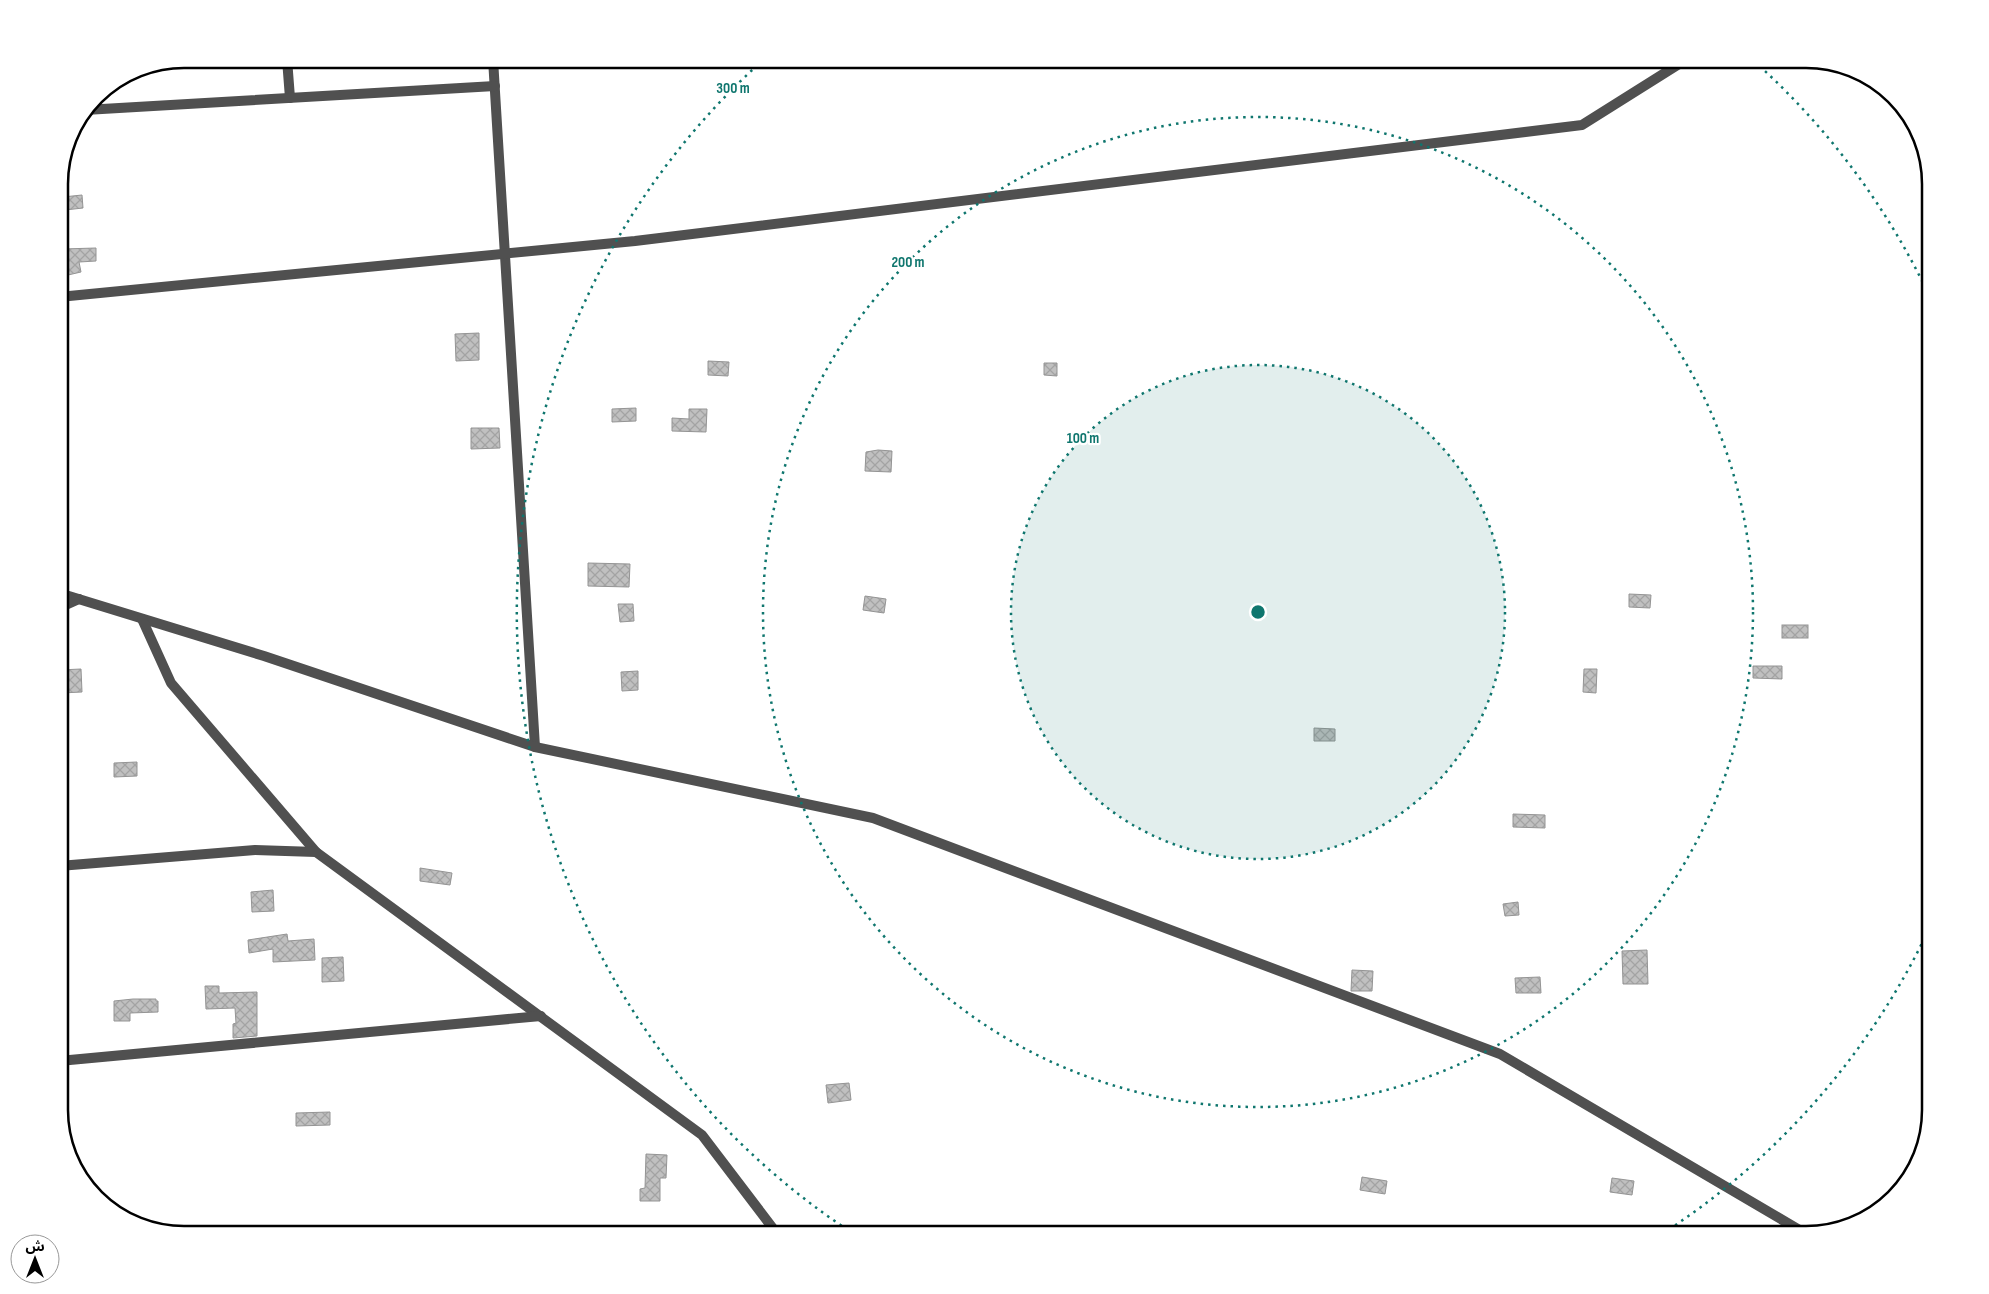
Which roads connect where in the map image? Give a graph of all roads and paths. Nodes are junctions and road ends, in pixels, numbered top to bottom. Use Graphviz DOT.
graph roads {
  1 [pos="288,68"];
  2 [pos="494,68"];
  3 [pos="1673,68"];
  4 [pos="495,86"];
  5 [pos="290,98"];
  6 [pos="94,110"];
  7 [pos="505,253"];
  8 [pos="68,296"];
  9 [pos="68,596"];
  10 [pos="79,599"];
  11 [pos="68,604"];
  12 [pos="142,618"];
  13 [pos="535,747"];
  14 [pos="316,852"];
  15 [pos="68,865"];
  16 [pos="541,1016"];
  17 [pos="68,1060"];
  18 [pos="771,1226"];
  19 [pos="1793,1226"];
  1 -- 5 [label="street"];
  2 -- 4 [label="street"];
  3 -- 7 [label="street"];
  4 -- 5 [label="street"];
  4 -- 7 [label="street"];
  5 -- 6 [label="street"];
  7 -- 8 [label="street"];
  7 -- 13 [label="street"];
  9 -- 10 [label="street"];
  10 -- 11 [label="street"];
  10 -- 12 [label="street"];
  12 -- 13 [label="street"];
  12 -- 14 [label="street"];
  13 -- 19 [label="street"];
  14 -- 15 [label="street"];
  14 -- 16 [label="street"];
  16 -- 17 [label="street"];
  16 -- 18 [label="street"];
}
